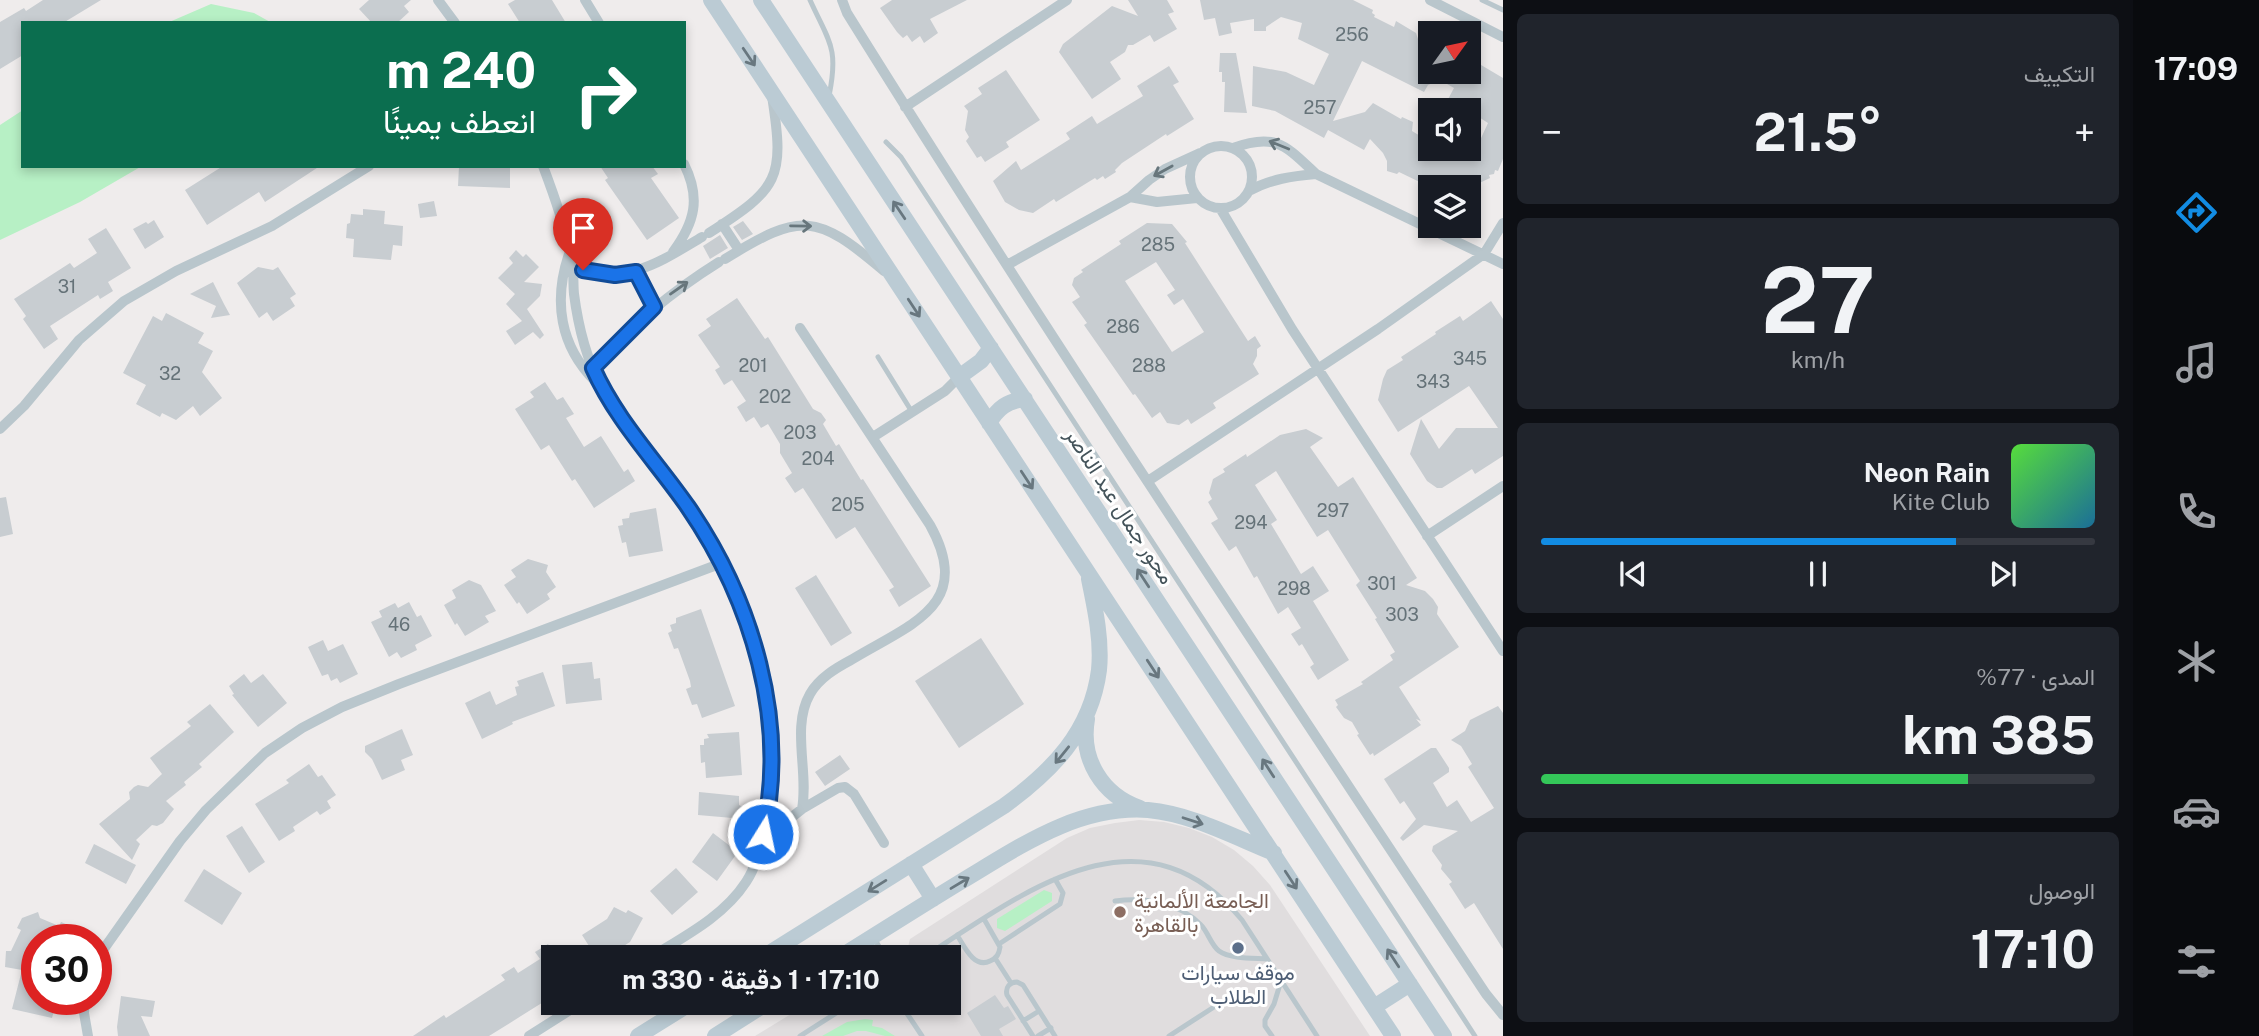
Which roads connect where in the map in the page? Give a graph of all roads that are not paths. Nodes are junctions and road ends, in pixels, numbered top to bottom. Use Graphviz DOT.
graph roads {
  1 [pos="438,0"];
  2 [pos="585,0"];
  3 [pos="710,0"];
  4 [pos="761,0"];
  5 [pos="810,0"];
  6 [pos="842,0"];
  7 [pos="1067,0"];
  8 [pos="1430,0"];
  9 [pos="1482,0"];
  10 [pos="1503,10"];
  11 [pos="454,21"];
  12 [pos="598,21"];
  13 [pos="1503,37"];
  14 [pos="771,90"];
  15 [pos="828,102"];
  16 [pos="905,107"];
  17 [pos="886,142"];
  18 [pos="1233,148"];
  19 [pos="1200,153"];
  20 [pos="366,168"];
  21 [pos="544,168"];
  22 [pos="686,168"];
  23 [pos="1316,174"];
  24 [pos="1250,191"];
  25 [pos="1130,197"];
  26 [pos="1198,198"];
  27 [pos="1220,208"];
  28 [pos="1503,223"];
  29 [pos="722,224"];
  30 [pos="739,250"];
  31 [pos="570,252"];
  32 [pos="1484,254"];
  33 [pos="671,256"];
  34 [pos="1503,264"];
  35 [pos="573,265"];
  36 [pos="1007,265"];
  37 [pos="636,272"];
  38 [pos="895,279"];
  39 [pos="654,307"];
  40 [pos="800,328"];
  41 [pos="991,348"];
  42 [pos="878,357"];
  43 [pos="593,368"];
  44 [pos="1318,369"];
  45 [pos="959,377"];
  46 [pos="601,386"];
  47 [pos="1025,399"];
  48 [pos="912,412"];
  49 [pos="989,423"];
  50 [pos="0,429"];
  51 [pos="873,437"];
  52 [pos="1148,481"];
  53 [pos="1503,486"];
  54 [pos="1427,536"];
  55 [pos="722,563"];
  56 [pos="1088,573"];
  57 [pos="1503,651"];
  58 [pos="1089,710"];
  59 [pos="802,809"];
  60 [pos="1148,810"];
  61 [pos="768,813"];
  62 [pos="884,843"];
  63 [pos="1274,853"];
  64 [pos="911,864"];
  65 [pos="1055,879"];
  66 [pos="933,899"];
  67 [pos="1115,901"];
  68 [pos="984,919"];
  69 [pos="898,921"];
  70 [pos="957,935"];
  71 [pos="112,937"];
  72 [pos="877,943"];
  73 [pos="999,944"];
  74 [pos="670,945"];
  75 [pos="782,945"];
  76 [pos="859,945"];
  77 [pos="874,945"];
  78 [pos="942,945"];
  79 [pos="995,958"];
  80 [pos="1267,959"];
  81 [pos="1281,981"];
  82 [pos="1011,983"];
  83 [pos="1410,984"];
  84 [pos="1214,1007"];
  85 [pos="1374,1007"];
  86 [pos="1040,1011"];
  87 [pos="84,1015"];
  88 [pos="562,1015"];
  89 [pos="672,1015"];
  90 [pos="748,1015"];
  91 [pos="833,1015"];
  92 [pos="908,1015"];
  93 [pos="1503,1015"];
  94 [pos="1023,1021"];
  95 [pos="1051,1028"];
  96 [pos="717,1035"];
  97 [pos="88,1036"];
  98 [pos="529,1036"];
  99 [pos="638,1036"];
  100 [pos="800,1036"];
  101 [pos="922,1036"];
  102 [pos="1033,1036"];
  103 [pos="1038,1036"];
  104 [pos="1055,1036"];
  105 [pos="1168,1036"];
  106 [pos="1272,1036"];
  107 [pos="1317,1036"];
  108 [pos="1393,1036"];
  109 [pos="1444,1036"];
  110 [pos="1475,1036"];
  1 -- 11 [label="street"];
  2 -- 12 [label="street"];
  3 -- 14 [label="main road, one-way"];
  4 -- 15 [label="main road, محور جمال عبد الناصر"];
  5 -- 15 [label="lane"];
  6 -- 16 [label="street"];
  7 -- 16 [label="street"];
  8 -- 13 [label="street"];
  9 -- 10 [label="lane"];
  14 -- 29 [label="street"];
  14 -- 38 [label="main road"];
  41 -- 15 [label="main road, محور جمال عبد الناصر, one-way"];
  16 -- 36 [label="street"];
  17 -- 110 [label="lane"];
  18 -- 19 [label="street"];
  23 -- 18 [label="street, one-way"];
  18 -- 24 [label="street"];
  19 -- 25 [label="street, one-way"];
  19 -- 26 [label="street"];
  20 -- 50 [label="street"];
  21 -- 31 [label="street"];
  22 -- 33 [label="street"];
  23 -- 24 [label="street"];
  23 -- 32 [label="street"];
  24 -- 27 [label="street"];
  25 -- 26 [label="street"];
  25 -- 36 [label="street"];
  26 -- 27 [label="street"];
  27 -- 44 [label="street"];
  28 -- 32 [label="street"];
  29 -- 30 [label="street"];
  29 -- 33 [label="street"];
  30 -- 38 [label="street, one-way"];
  39 -- 30 [label="street, one-way"];
  31 -- 35 [label="street"];
  31 -- 46 [label="street"];
  32 -- 34 [label="street"];
  32 -- 44 [label="street"];
  33 -- 37 [label="street"];
  35 -- 37 [label="street"];
  35 -- 43 [label="street"];
  36 -- 52 [label="street"];
  37 -- 39 [label="street"];
  38 -- 45 [label="main road, one-way"];
  39 -- 43 [label="street"];
  40 -- 51 [label="street"];
  41 -- 45 [label="main road"];
  41 -- 47 [label="main road, محور جمال عبد الناصر"];
  42 -- 48 [label="lane"];
  43 -- 46 [label="street"];
  44 -- 52 [label="street"];
  44 -- 54 [label="street"];
  45 -- 48 [label="street"];
  45 -- 49 [label="main road"];
  46 -- 55 [label="street"];
  47 -- 49 [label="main road"];
  83 -- 47 [label="main road, محور جمال عبد الناصر, one-way"];
  48 -- 51 [label="street"];
  49 -- 56 [label="main road, one-way"];
  51 -- 59 [label="street"];
  52 -- 93 [label="street"];
  53 -- 54 [label="street"];
  54 -- 57 [label="street"];
  55 -- 61 [label="street"];
  55 -- 71 [label="street"];
  56 -- 58 [label="main road"];
  56 -- 63 [label="main road, one-way"];
  58 -- 60 [label="main road"];
  58 -- 64 [label="main road, one-way"];
  59 -- 61 [label="street"];
  59 -- 62 [label="street"];
  60 -- 63 [label="main road, one-way"];
  66 -- 60 [label="main road, one-way"];
  61 -- 74 [label="street"];
  63 -- 85 [label="main road, one-way"];
  64 -- 66 [label="main road"];
  64 -- 75 [label="main road, one-way"];
  65 -- 68 [label="lane"];
  65 -- 73 [label="lane"];
  65 -- 80 [label="lane"];
  66 -- 69 [label="main road"];
  67 -- 80 [label="lane"];
  68 -- 70 [label="lane"];
  68 -- 73 [label="lane"];
  69 -- 72 [label="lane"];
  69 -- 76 [label="main road"];
  70 -- 78 [label="lane"];
  70 -- 79 [label="lane"];
  72 -- 77 [label="lane"];
  73 -- 79 [label="lane"];
  79 -- 82 [label="lane"];
  80 -- 81 [label="lane"];
  81 -- 106 [label="lane"];
  81 -- 107 [label="lane"];
  82 -- 86 [label="lane"];
  82 -- 94 [label="lane"];
  83 -- 85 [label="main road"];
  83 -- 109 [label="main road, محور جمال عبد الناصر"];
  84 -- 105 [label="lane"];
  85 -- 108 [label="main road"];
  86 -- 94 [label="lane"];
  86 -- 95 [label="lane"];
  87 -- 97 [label="street"];
  88 -- 98 [label="street"];
  89 -- 99 [label="main road"];
  90 -- 96 [label="main road"];
  91 -- 100 [label="lane"];
  92 -- 101 [label="lane"];
  94 -- 102 [label="lane"];
  95 -- 103 [label="lane"];
  95 -- 104 [label="lane"];
}
